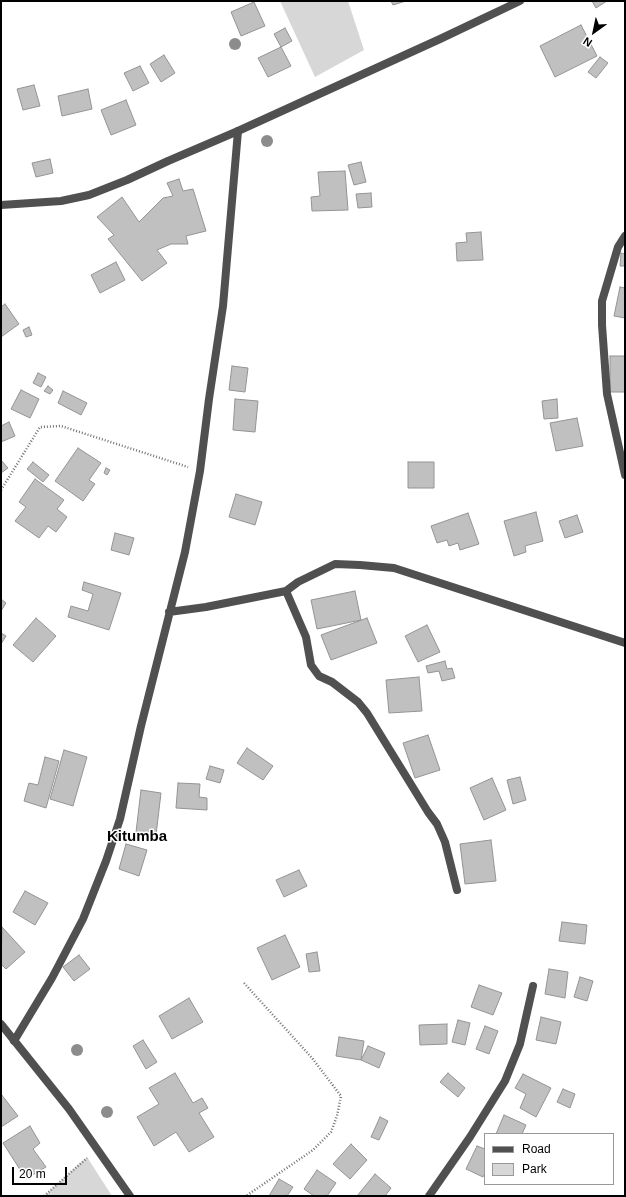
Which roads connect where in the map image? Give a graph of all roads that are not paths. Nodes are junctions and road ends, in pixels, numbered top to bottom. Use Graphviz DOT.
graph roads {
  1 [pos="520,1"];
  2 [pos="238,131"];
  3 [pos="1,206"];
  4 [pos="625,236"];
  5 [pos="625,475"];
  6 [pos="286,591"];
  7 [pos="169,612"];
  8 [pos="625,643"];
  9 [pos="457,890"];
  10 [pos="533,986"];
  11 [pos="1,1024"];
  12 [pos="14,1041"];
  13 [pos="130,1196"];
  14 [pos="429,1196"];
  1 -- 2 [label="street"];
  2 -- 3 [label="street"];
  2 -- 7 [label="street"];
  4 -- 5 [label="street"];
  6 -- 7 [label="street"];
  6 -- 8 [label="street"];
  6 -- 9 [label="street"];
  7 -- 12 [label="street"];
  10 -- 14 [label="street"];
  11 -- 12 [label="street"];
  12 -- 13 [label="street"];
}
